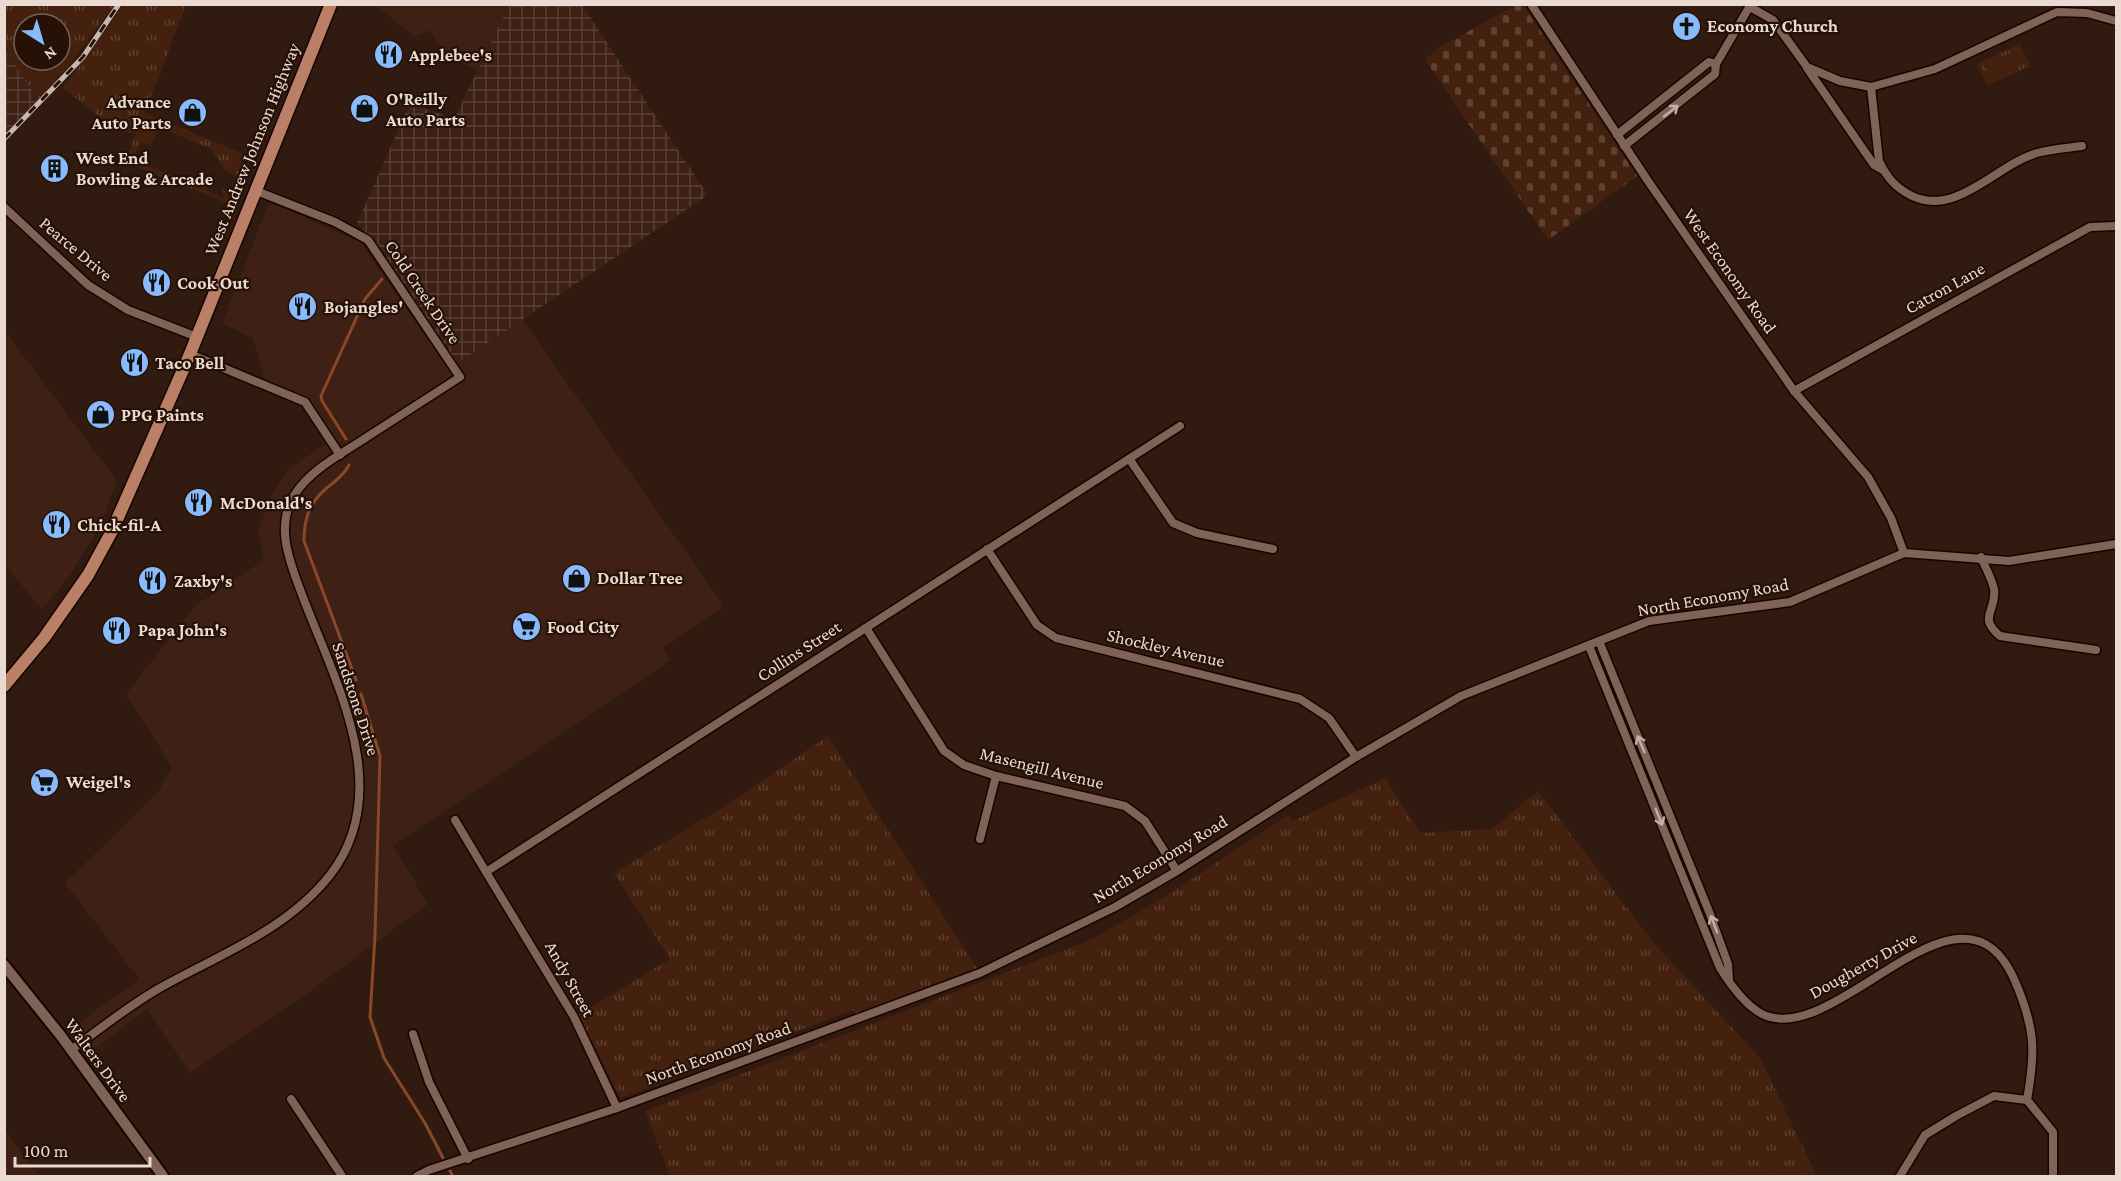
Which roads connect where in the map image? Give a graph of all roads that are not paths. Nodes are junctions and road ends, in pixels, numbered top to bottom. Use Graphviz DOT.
graph roads {
  1 [pos="331,4"];
  2 [pos="1532,4"];
  3 [pos="1751,6"];
  4 [pos="2055,8"];
  5 [pos="2116,21"];
  6 [pos="1716,64"];
  7 [pos="1807,67"];
  8 [pos="1871,87"];
  9 [pos="1617,135"];
  10 [pos="1624,146"];
  11 [pos="2082,146"];
  12 [pos="1883,170"];
  13 [pos="254,190"];
  14 [pos="4,207"];
  15 [pos="2116,226"];
  16 [pos="197,336"];
  17 [pos="190,354"];
  18 [pos="460,377"];
  19 [pos="1794,391"];
  20 [pos="1180,426"];
  21 [pos="340,455"];
  22 [pos="1130,460"];
  23 [pos="2116,544"];
  24 [pos="987,549"];
  25 [pos="1273,549"];
  26 [pos="1904,553"];
  27 [pos="1982,557"];
  28 [pos="866,628"];
  29 [pos="1599,641"];
  30 [pos="1589,646"];
  31 [pos="2096,650"];
  32 [pos="4,686"];
  33 [pos="1356,757"];
  34 [pos="1650,765"];
  35 [pos="1640,770"];
  36 [pos="996,776"];
  37 [pos="455,820"];
  38 [pos="980,839"];
  39 [pos="1177,871"];
  40 [pos="486,872"];
  41 [pos="4,965"];
  42 [pos="1730,981"];
  43 [pos="413,1034"];
  44 [pos="71,1050"];
  45 [pos="291,1098"];
  46 [pos="2027,1100"];
  47 [pos="617,1108"];
  48 [pos="468,1159"];
  49 [pos="163,1176"];
  50 [pos="342,1176"];
  51 [pos="417,1176"];
  52 [pos="1900,1176"];
  53 [pos="2053,1176"];
  1 -- 13 [label="main road, West Andrew Johnson Highway"];
  2 -- 9 [label="street, West Economy Road"];
  3 -- 6 [label="street"];
  3 -- 7 [label="street"];
  4 -- 5 [label="street"];
  4 -- 8 [label="street"];
  6 -- 9 [label="street"];
  10 -- 6 [label="street, one-way"];
  7 -- 8 [label="street"];
  7 -- 12 [label="street"];
  8 -- 12 [label="street"];
  9 -- 10 [label="street, West Economy Road"];
  10 -- 19 [label="street, West Economy Road"];
  11 -- 12 [label="street"];
  13 -- 16 [label="main road, West Andrew Johnson Highway"];
  13 -- 18 [label="street, Cold Creek Drive"];
  14 -- 16 [label="street, Pearce Drive"];
  15 -- 19 [label="street, Catron Lane"];
  16 -- 17 [label="main road, West Andrew Johnson Highway"];
  17 -- 21 [label="street"];
  17 -- 32 [label="main road, West Andrew Johnson Highway"];
  18 -- 21 [label="street, Sandstone Drive"];
  19 -- 26 [label="street, West Economy Road"];
  20 -- 22 [label="street, Collins Street"];
  21 -- 44 [label="street, Sandstone Drive"];
  22 -- 24 [label="street, Collins Street"];
  22 -- 25 [label="street"];
  23 -- 27 [label="street"];
  24 -- 28 [label="street, Collins Street"];
  24 -- 33 [label="street, Shockley Avenue"];
  26 -- 27 [label="street"];
  26 -- 29 [label="street, North Economy Road"];
  27 -- 31 [label="street"];
  28 -- 36 [label="street, Masengill Avenue"];
  28 -- 40 [label="street, Collins Street"];
  29 -- 30 [label="street, North Economy Road"];
  34 -- 29 [label="street, Dougherty Drive, one-way"];
  30 -- 33 [label="street, North Economy Road"];
  30 -- 35 [label="street, Dougherty Drive"];
  33 -- 39 [label="street, North Economy Road"];
  34 -- 35 [label="street"];
  42 -- 34 [label="street, Dougherty Drive, one-way"];
  35 -- 42 [label="street, Dougherty Drive, one-way"];
  36 -- 38 [label="street"];
  36 -- 39 [label="street, Masengill Avenue"];
  37 -- 40 [label="street"];
  39 -- 47 [label="street, North Economy Road"];
  40 -- 47 [label="street, Andy Street"];
  41 -- 44 [label="street, Walters Drive"];
  42 -- 46 [label="street, Dougherty Drive"];
  43 -- 48 [label="street"];
  44 -- 49 [label="street, Walters Drive"];
  45 -- 50 [label="street"];
  46 -- 52 [label="street"];
  46 -- 53 [label="street"];
  47 -- 48 [label="street, North Economy Road"];
  48 -- 51 [label="street, North Economy Road"];
}
